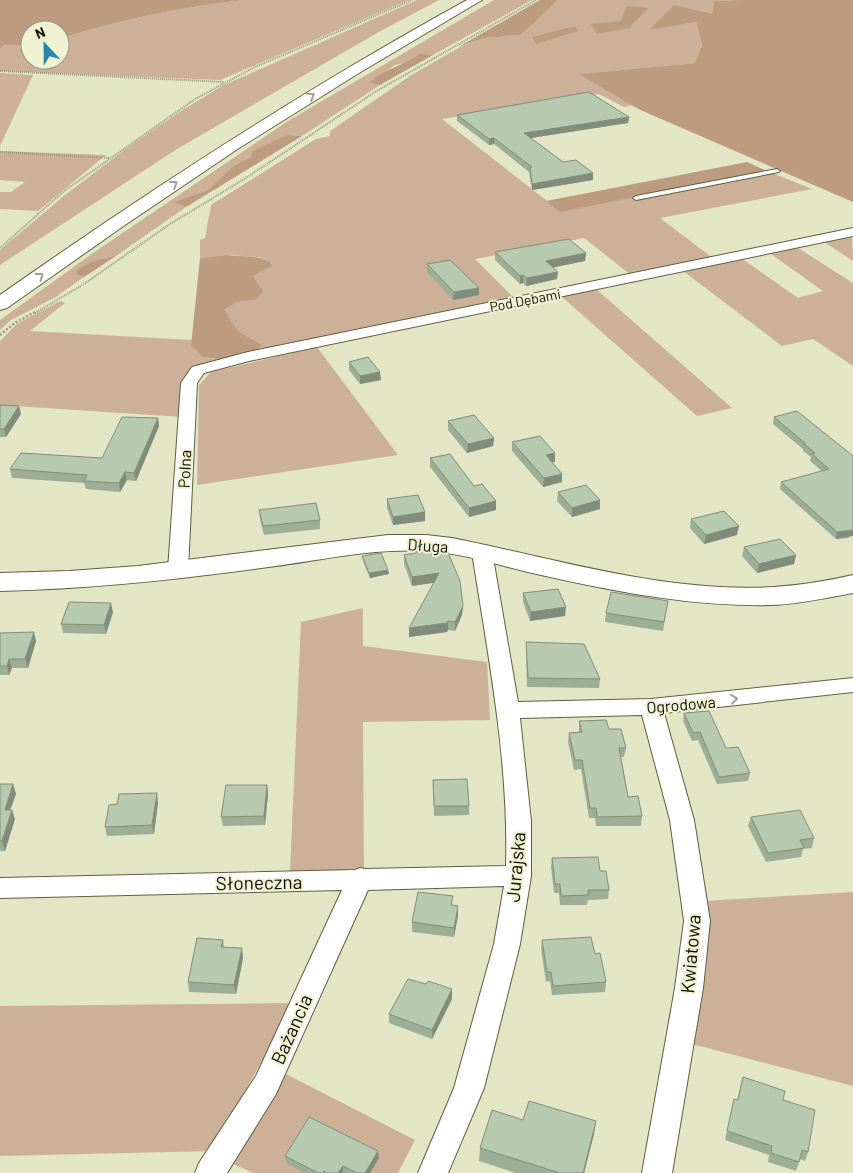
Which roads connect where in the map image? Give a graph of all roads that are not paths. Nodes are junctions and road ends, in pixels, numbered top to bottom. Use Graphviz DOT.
graph roads {
  1 [pos="454,0"];
  2 [pos="476,0"];
  3 [pos="777,171"];
  4 [pos="158,176"];
  5 [pos="636,198"];
  6 [pos="853,232"];
  7 [pos="0,304"];
  8 [pos="198,370"];
  9 [pos="482,552"];
  10 [pos="178,570"];
  11 [pos="0,582"];
  12 [pos="853,584"];
  13 [pos="853,685"];
  14 [pos="651,707"];
  15 [pos="508,710"];
  16 [pos="518,876"];
  17 [pos="360,878"];
  18 [pos="0,888"];
  19 [pos="210,1173"];
  20 [pos="433,1173"];
  21 [pos="657,1173"];
  1 -- 4 [label="main road"];
  7 -- 2 [label="main road, one-way"];
  3 -- 5 [label="lane"];
  6 -- 8 [label="street, Pod Dębami"];
  8 -- 10 [label="street, Polna"];
  9 -- 10 [label="main road, Długa"];
  9 -- 12 [label="main road, Długa"];
  9 -- 15 [label="street, Jurajska"];
  10 -- 11 [label="main road, Długa"];
  14 -- 13 [label="street, Ogrodowa, one-way"];
  14 -- 15 [label="street, Ogrodowa"];
  14 -- 21 [label="street, Kwiatowa"];
  15 -- 16 [label="street, Jurajska"];
  16 -- 17 [label="street, Słoneczna"];
  16 -- 20 [label="street, Jurajska"];
  17 -- 18 [label="street, Słoneczna"];
  17 -- 19 [label="street, Bażancia"];
}
